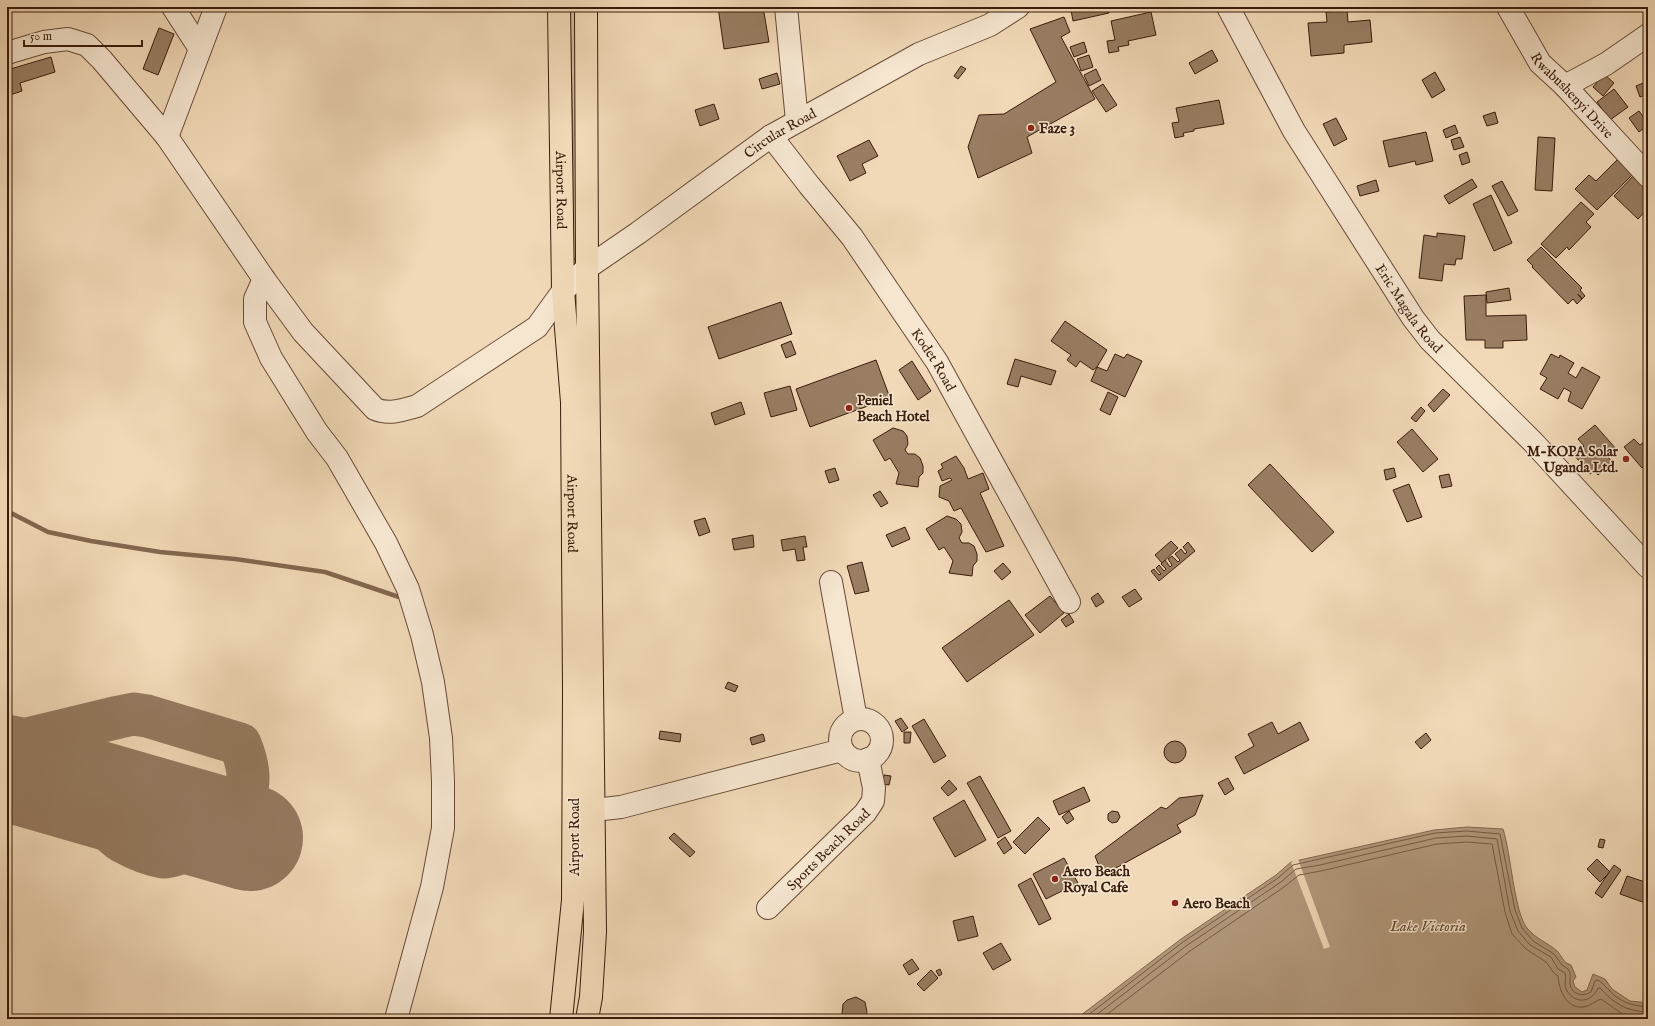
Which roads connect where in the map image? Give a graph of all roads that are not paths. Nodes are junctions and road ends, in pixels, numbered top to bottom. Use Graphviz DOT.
graph roads {
  1 [pos="173,7"];
  2 [pos="216,7"];
  3 [pos="559,7"];
  4 [pos="586,7"];
  5 [pos="786,7"];
  6 [pos="1018,7"];
  7 [pos="1228,7"];
  8 [pos="1508,7"];
  9 [pos="1648,35"];
  10 [pos="200,49"];
  11 [pos="7,53"];
  12 [pos="1565,86"];
  13 [pos="797,121"];
  14 [pos="167,136"];
  15 [pos="771,136"];
  16 [pos="1648,176"];
  17 [pos="587,268"];
  18 [pos="264,279"];
  19 [pos="563,291"];
  20 [pos="1648,567"];
  21 [pos="831,582"];
  22 [pos="1069,602"];
  23 [pos="856,719"];
  24 [pos="842,750"];
  25 [pos="868,759"];
  26 [pos="594,810"];
  27 [pos="768,908"];
  28 [pos="396,1019"];
  29 [pos="561,1019"];
  30 [pos="587,1019"];
  1 -- 10 [label="street"];
  2 -- 10 [label="street"];
  3 -- 19 [label="highway, Airport Road"];
  4 -- 17 [label="highway, Airport Road"];
  5 -- 13 [label="street"];
  6 -- 13 [label="street, Circular Road"];
  7 -- 20 [label="street, Eric Magala Road"];
  8 -- 12 [label="street, Rwabushenyi Drive"];
  9 -- 12 [label="street"];
  10 -- 14 [label="street"];
  11 -- 14 [label="street, Circular Road"];
  12 -- 16 [label="street, Rwabushenyi Drive"];
  13 -- 15 [label="street, Circular Road"];
  14 -- 18 [label="street, Circular Road"];
  15 -- 17 [label="street, Circular Road"];
  15 -- 22 [label="street, Kodet Road"];
  17 -- 19 [label="street, Circular Road"];
  17 -- 26 [label="highway, Airport Road"];
  18 -- 19 [label="street, Circular Road"];
  18 -- 28 [label="street"];
  19 -- 29 [label="highway, Airport Road"];
  21 -- 23 [label="street"];
  23 -- 24 [label="street"];
  23 -- 25 [label="street"];
  24 -- 25 [label="street"];
  24 -- 26 [label="street"];
  25 -- 27 [label="street, Sports Beach Road"];
  26 -- 30 [label="highway, Airport Road"];
}
